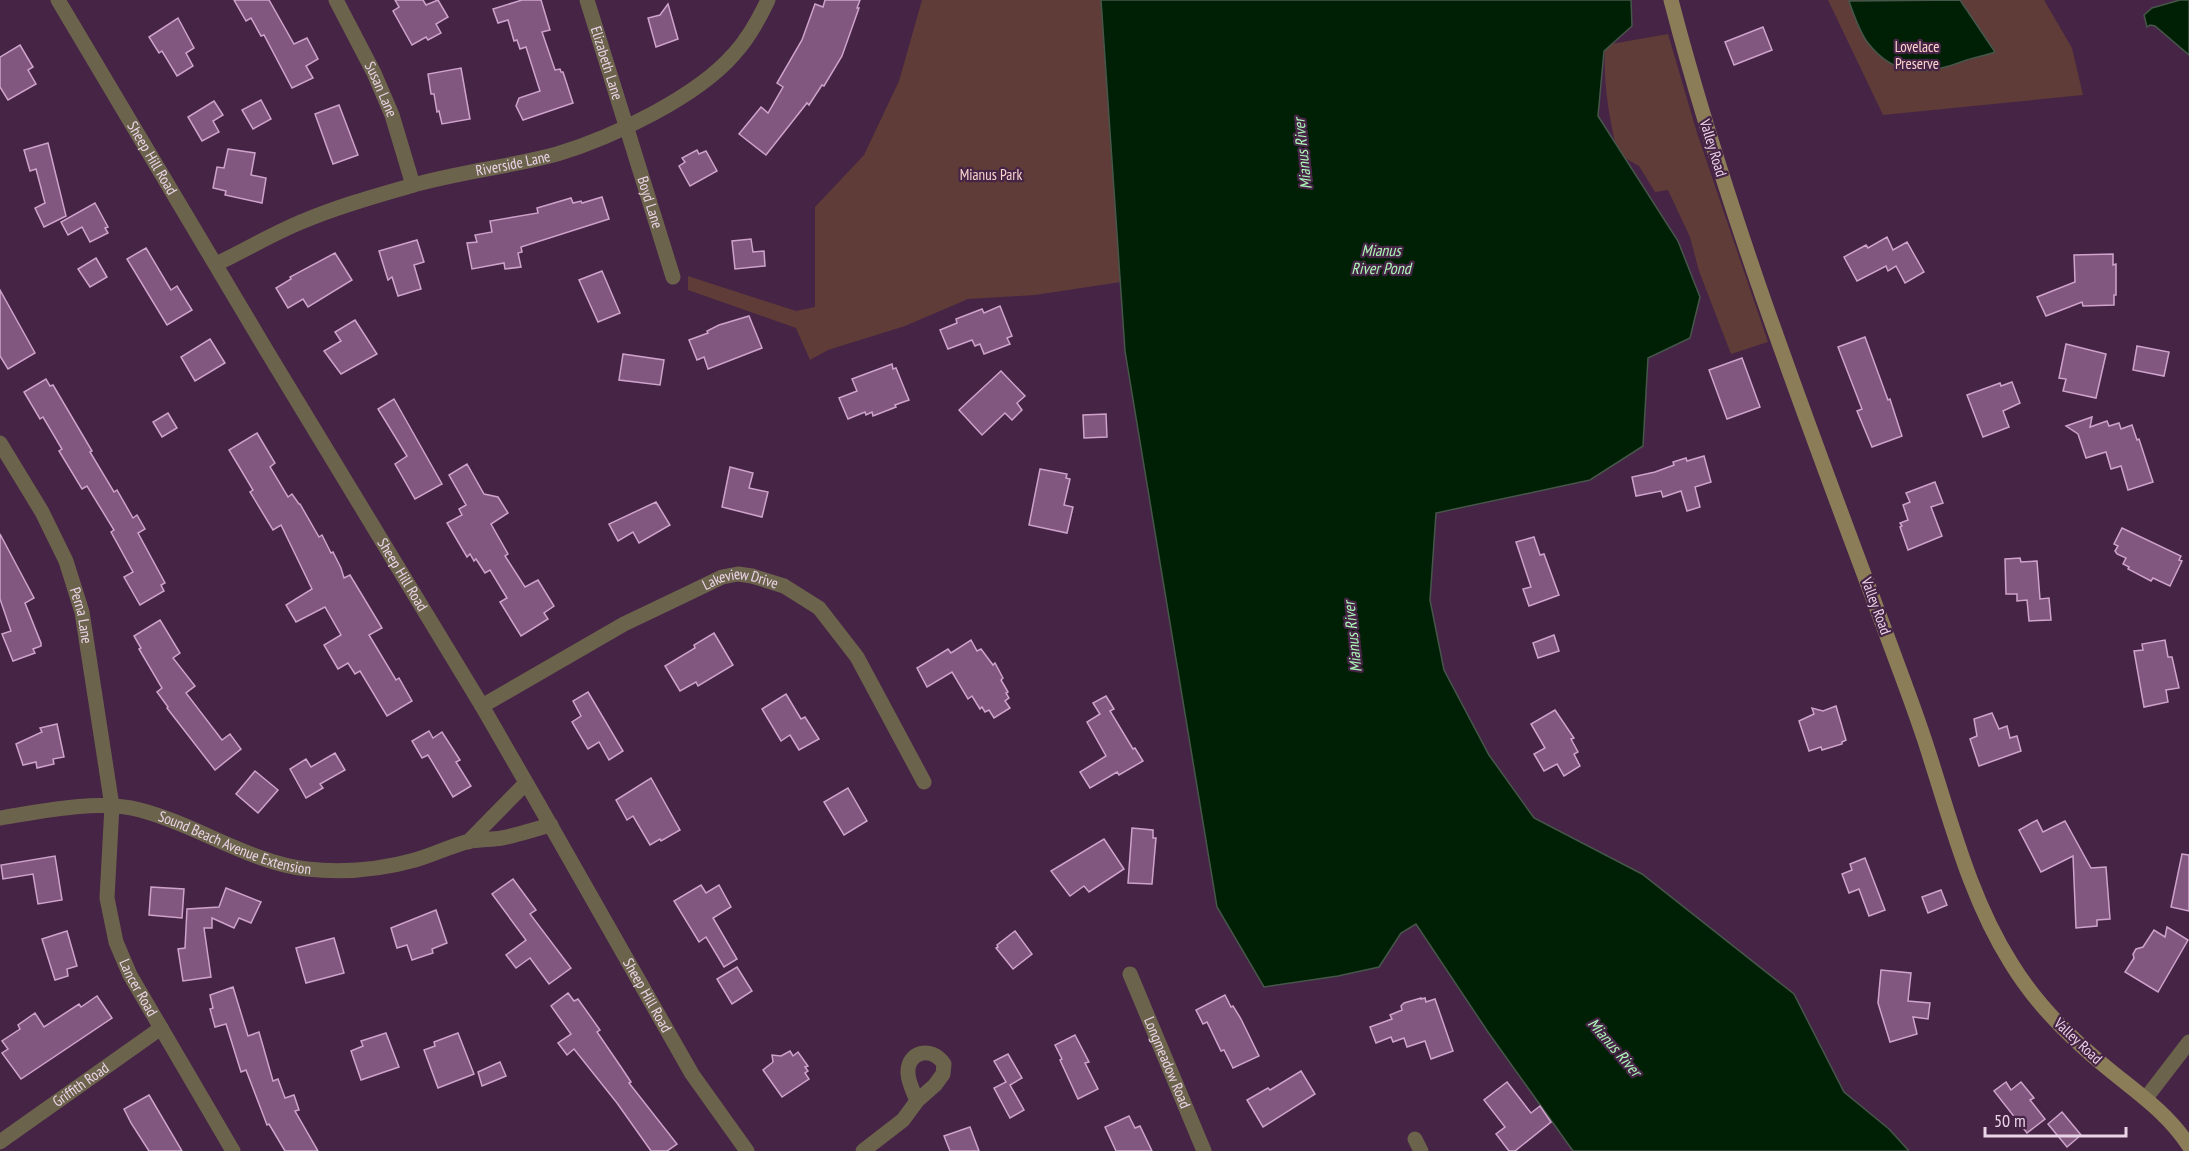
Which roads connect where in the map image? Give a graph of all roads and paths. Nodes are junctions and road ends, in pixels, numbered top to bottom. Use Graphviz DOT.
graph roads {
  1 [pos="58,0"];
  2 [pos="336,0"];
  3 [pos="587,0"];
  4 [pos="768,0"];
  5 [pos="1671,0"];
  6 [pos="626,126"];
  7 [pos="413,185"];
  8 [pos="216,264"];
  9 [pos="673,277"];
  10 [pos="0,443"];
  11 [pos="482,706"];
  12 [pos="924,782"];
  13 [pos="526,783"];
  14 [pos="112,806"];
  15 [pos="0,818"];
  16 [pos="551,825"];
  17 [pos="468,842"];
  18 [pos="1130,974"];
  19 [pos="161,1028"];
  20 [pos="2189,1042"];
  21 [pos="2146,1098"];
  22 [pos="917,1101"];
  23 [pos="0,1142"];
  24 [pos="2189,1146"];
  25 [pos="233,1151"];
  26 [pos="747,1151"];
  27 [pos="863,1151"];
  28 [pos="1204,1151"];
  1 -- 8 [label="street, Sheep Hill Road"];
  2 -- 7 [label="street, Susan Lane"];
  3 -- 6 [label="street, Elizabeth Lane"];
  4 -- 6 [label="street, Riverside Lane"];
  5 -- 21 [label="main road, Valley Road"];
  6 -- 7 [label="street, Riverside Lane"];
  6 -- 9 [label="street, Boyd Lane"];
  7 -- 8 [label="street, Riverside Lane"];
  8 -- 11 [label="street, Sheep Hill Road"];
  10 -- 14 [label="street, Perna Lane"];
  11 -- 12 [label="street, Lakeview Drive"];
  11 -- 13 [label="street, Sheep Hill Road"];
  13 -- 16 [label="street, Sheep Hill Road"];
  13 -- 17 [label="street, Sound Beach Avenue Extension"];
  14 -- 15 [label="street, Sound Beach Avenue Extension"];
  14 -- 17 [label="street, Sound Beach Avenue Extension"];
  14 -- 19 [label="street, Lancer Road"];
  16 -- 17 [label="street, Sound Beach Avenue Extension"];
  16 -- 26 [label="street, Sheep Hill Road"];
  18 -- 28 [label="street, Longmeadow Road"];
  19 -- 23 [label="street, Griffith Road"];
  19 -- 25 [label="street, Lancer Road"];
  20 -- 21 [label="street"];
  21 -- 24 [label="main road, Valley Road"];
  22 -- 27 [label="street"];
}
